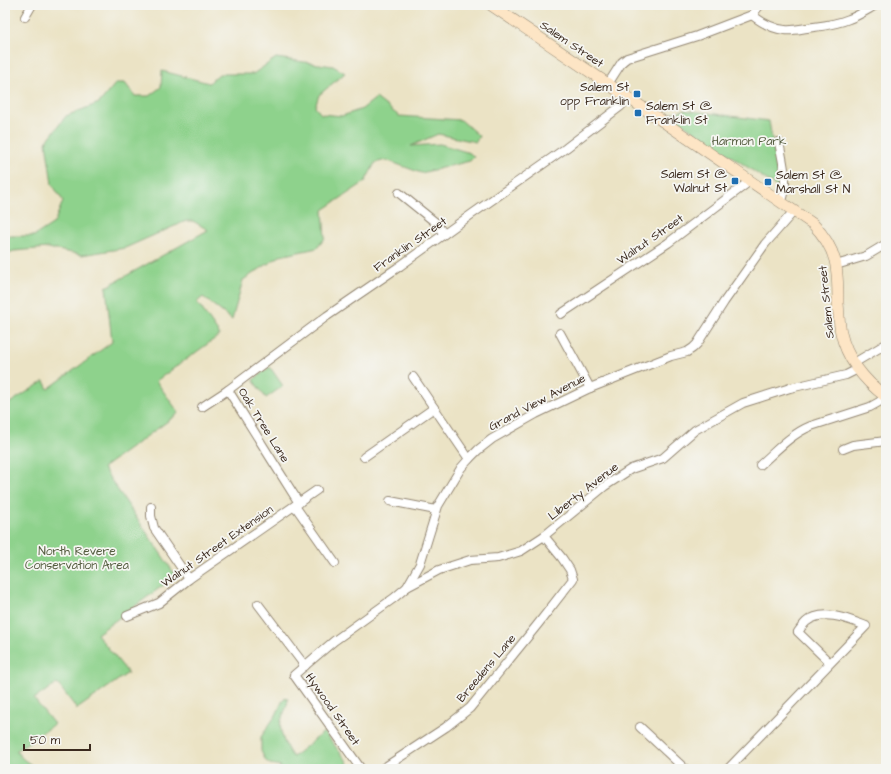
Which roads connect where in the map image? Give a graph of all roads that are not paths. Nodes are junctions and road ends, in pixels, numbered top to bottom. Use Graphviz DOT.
graph roads {
  1 [pos="32,5"];
  2 [pos="491,5"];
  3 [pos="760,5"];
  4 [pos="876,5"];
  5 [pos="752,15"];
  6 [pos="26,17"];
  7 [pos="608,84"];
  8 [pos="628,98"];
  9 [pos="779,142"];
  10 [pos="750,181"];
  11 [pos="399,193"];
  12 [pos="781,202"];
  13 [pos="794,211"];
  14 [pos="444,234"];
  15 [pos="886,244"];
  16 [pos="836,265"];
  17 [pos="561,314"];
  18 [pos="560,333"];
  19 [pos="886,344"];
  20 [pos="856,366"];
  21 [pos="413,377"];
  22 [pos="590,388"];
  23 [pos="228,390"];
  24 [pos="886,397"];
  25 [pos="202,407"];
  26 [pos="434,408"];
  27 [pos="886,441"];
  28 [pos="843,449"];
  29 [pos="364,457"];
  30 [pos="468,458"];
  31 [pos="760,465"];
  32 [pos="317,490"];
  33 [pos="390,501"];
  34 [pos="297,504"];
  35 [pos="151,507"];
  36 [pos="436,510"];
  37 [pos="544,536"];
  38 [pos="335,563"];
  39 [pos="189,580"];
  40 [pos="406,587"];
  41 [pos="258,604"];
  42 [pos="127,616"];
  43 [pos="830,663"];
  44 [pos="305,666"];
  45 [pos="640,727"];
  46 [pos="361,769"];
  47 [pos="382,769"];
  48 [pos="685,769"];
  49 [pos="728,769"];
  1 -- 6 [label="street"];
  2 -- 7 [label="main road, Salem Street"];
  3 -- 5 [label="street"];
  4 -- 5 [label="street"];
  5 -- 7 [label="street"];
  7 -- 8 [label="main road, Salem Street"];
  8 -- 10 [label="main road, Salem Street"];
  8 -- 14 [label="street, Franklin Street"];
  9 -- 12 [label="street"];
  10 -- 12 [label="main road, Salem Street"];
  10 -- 17 [label="street, Walnut Street"];
  11 -- 14 [label="street"];
  12 -- 13 [label="main road, Salem Street"];
  13 -- 16 [label="main road, Salem Street"];
  13 -- 22 [label="street, Grand View Avenue"];
  14 -- 23 [label="street, Franklin Street"];
  15 -- 16 [label="street"];
  16 -- 20 [label="main road, Salem Street"];
  18 -- 22 [label="street"];
  19 -- 20 [label="street, Liberty Avenue"];
  20 -- 24 [label="main road, Salem Street"];
  20 -- 37 [label="street, Liberty Avenue"];
  21 -- 26 [label="street"];
  22 -- 30 [label="street, Grand View Avenue"];
  23 -- 25 [label="street, Franklin Street"];
  23 -- 34 [label="street, Oak Tree Lane"];
  24 -- 31 [label="street"];
  26 -- 29 [label="street"];
  26 -- 30 [label="street"];
  27 -- 28 [label="street"];
  30 -- 36 [label="street, Grand View Avenue"];
  32 -- 34 [label="street, Walnut Street Extension"];
  33 -- 36 [label="street"];
  34 -- 38 [label="street, Oak Tree Lane"];
  34 -- 39 [label="street, Walnut Street Extension"];
  35 -- 39 [label="street"];
  36 -- 40 [label="street, Grand View Avenue"];
  37 -- 40 [label="street, Liberty Avenue"];
  37 -- 47 [label="street, Breedens Lane"];
  39 -- 42 [label="street, Walnut Street Extension"];
  40 -- 44 [label="street, Grand View Avenue"];
  41 -- 44 [label="street"];
  43 -- 43 [label="street"];
  43 -- 49 [label="street"];
  44 -- 46 [label="street, Hywood Street"];
  45 -- 48 [label="street"];
}
